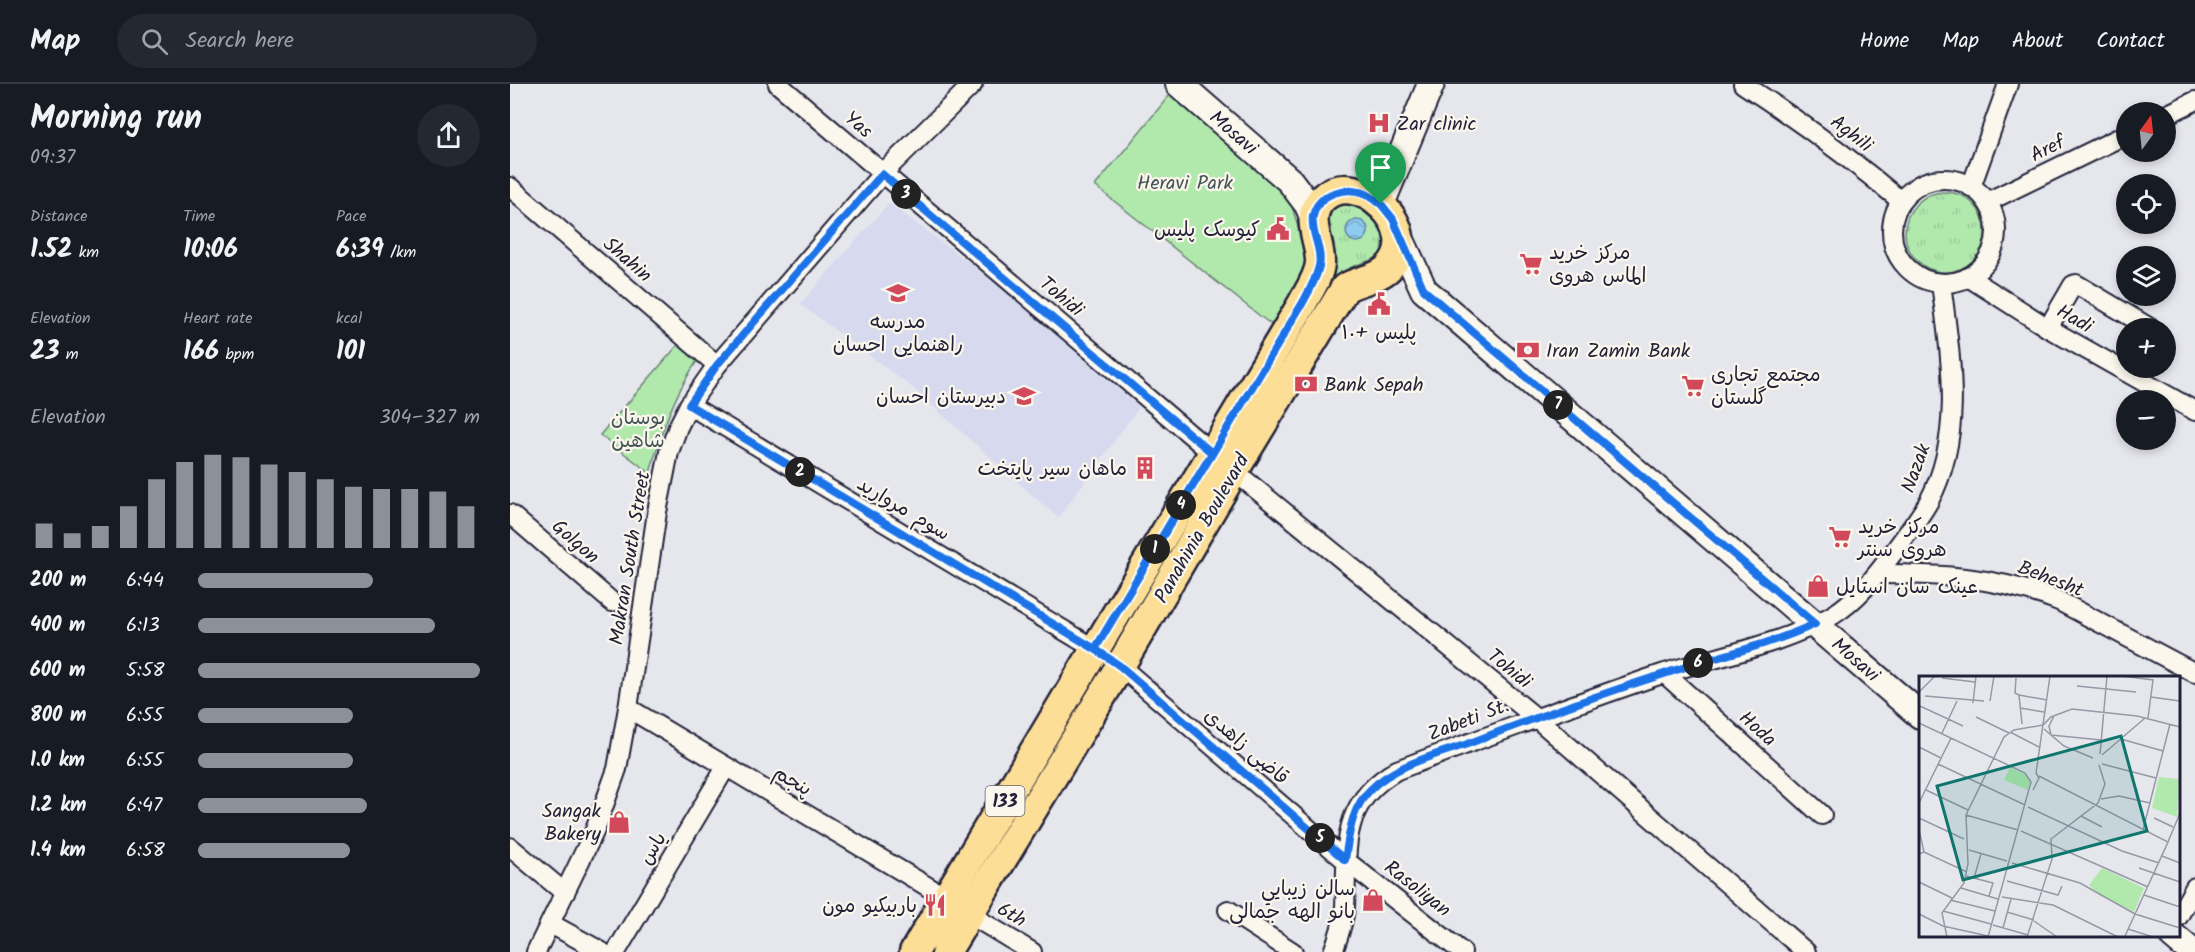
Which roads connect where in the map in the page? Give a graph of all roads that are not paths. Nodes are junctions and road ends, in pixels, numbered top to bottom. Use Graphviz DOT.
graph roads {
  1 [pos="778,84"];
  2 [pos="972,84"];
  3 [pos="1179,84"];
  4 [pos="1431,84"];
  5 [pos="1743,84"];
  6 [pos="2008,84"];
  7 [pos="2116,139"];
  8 [pos="882,174"];
  9 [pos="1290,181"];
  10 [pos="510,187"];
  11 [pos="1971,187"];
  12 [pos="1346,189"];
  13 [pos="1900,201"];
  14 [pos="1987,202"];
  15 [pos="1381,204"];
  16 [pos="1313,216"];
  17 [pos="1400,238"];
  18 [pos="1968,277"];
  19 [pos="1941,283"];
  20 [pos="2133,318"];
  21 [pos="2048,328"];
  22 [pos="717,365"];
  23 [pos="689,405"];
  24 [pos="2195,411"];
  25 [pos="1212,453"];
  26 [pos="1234,471"];
  27 [pos="510,514"];
  28 [pos="1877,574"];
  29 [pos="612,602"];
  30 [pos="1815,624"];
  31 [pos="1095,649"];
  32 [pos="1120,666"];
  33 [pos="2195,673"];
  34 [pos="1665,674"];
  35 [pos="628,708"];
  36 [pos="1919,714"];
  37 [pos="1535,717"];
  38 [pos="726,767"];
  39 [pos="1822,815"];
  40 [pos="510,847"];
  41 [pos="1345,860"];
  42 [pos="2195,887"];
  43 [pos="935,891"];
  44 [pos="565,893"];
  45 [pos="1228,910"];
  46 [pos="2180,913"];
  47 [pos="969,914"];
  48 [pos="550,924"];
  49 [pos="2174,937"];
  50 [pos="536,952"];
  51 [pos="602,952"];
  52 [pos="616,952"];
  53 [pos="914,952"];
  54 [pos="946,952"];
  55 [pos="1032,952"];
  56 [pos="1293,952"];
  57 [pos="1333,952"];
  58 [pos="1462,952"];
  59 [pos="1806,952"];
  60 [pos="2192,952"];
  1 -- 8 [label="street, Yas"];
  2 -- 8 [label="street, Makran South Street"];
  3 -- 9 [label="main road, Mosavi"];
  4 -- 15 [label="main road"];
  5 -- 13 [label="street, Aghili"];
  6 -- 11 [label="street"];
  7 -- 14 [label="street, Aref"];
  8 -- 22 [label="street, Makran South Street"];
  8 -- 25 [label="street, Tohidi"];
  9 -- 12 [label="main road"];
  9 -- 16 [label="main road, Mosavi"];
  10 -- 22 [label="street, Shahin"];
  11 -- 13 [label="street"];
  11 -- 14 [label="street"];
  12 -- 15 [label="main road"];
  12 -- 16 [label="main road"];
  13 -- 19 [label="street"];
  14 -- 18 [label="street"];
  15 -- 17 [label="main road"];
  16 -- 25 [label="main road, Panahinia Boulevard / 133"];
  17 -- 26 [label="main road, Panahinia Boulevard / 133"];
  17 -- 30 [label="main road, Mosavi"];
  18 -- 19 [label="street"];
  18 -- 21 [label="street, Hadi"];
  19 -- 28 [label="street, Nazak"];
  20 -- 21 [label="street"];
  21 -- 24 [label="street, Hadi"];
  22 -- 23 [label="street, Makran South Street"];
  23 -- 31 [label="street, سوم مروارید"];
  23 -- 35 [label="street, Makran South Street"];
  25 -- 31 [label="main road, Panahinia Boulevard / 133"];
  26 -- 32 [label="main road, Panahinia Boulevard / 133"];
  26 -- 37 [label="street, Tohidi"];
  27 -- 29 [label="street, Golgon"];
  28 -- 30 [label="street, Nazak"];
  28 -- 33 [label="street, Behesht"];
  30 -- 34 [label="street, Zabeti St."];
  30 -- 36 [label="main road, Mosavi"];
  31 -- 32 [label="main road"];
  31 -- 53 [label="main road, Panahinia Boulevard / 133"];
  32 -- 41 [label="street, قاضی زاهدی"];
  32 -- 47 [label="main road, Panahinia Boulevard / 133"];
  34 -- 37 [label="street, Zabeti St."];
  34 -- 39 [label="street, Hoda"];
  35 -- 38 [label="street, پنجم"];
  35 -- 44 [label="street, Makran South Street"];
  37 -- 41 [label="street, Zabeti St."];
  37 -- 59 [label="street, Tohidi"];
  38 -- 43 [label="street, پنجم"];
  38 -- 52 [label="street, یاس"];
  40 -- 44 [label="street"];
  41 -- 57 [label="street, Zabeti St."];
  41 -- 58 [label="street, Rasoliyan"];
  42 -- 46 [label="street"];
  44 -- 48 [label="street, Makran South Street"];
  45 -- 56 [label="street"];
  47 -- 54 [label="main road, Panahinia Boulevard / 133"];
  47 -- 55 [label="street, 6th"];
  48 -- 50 [label="street, Makran South Street"];
  48 -- 51 [label="street"];
  49 -- 60 [label="main road"];
}
